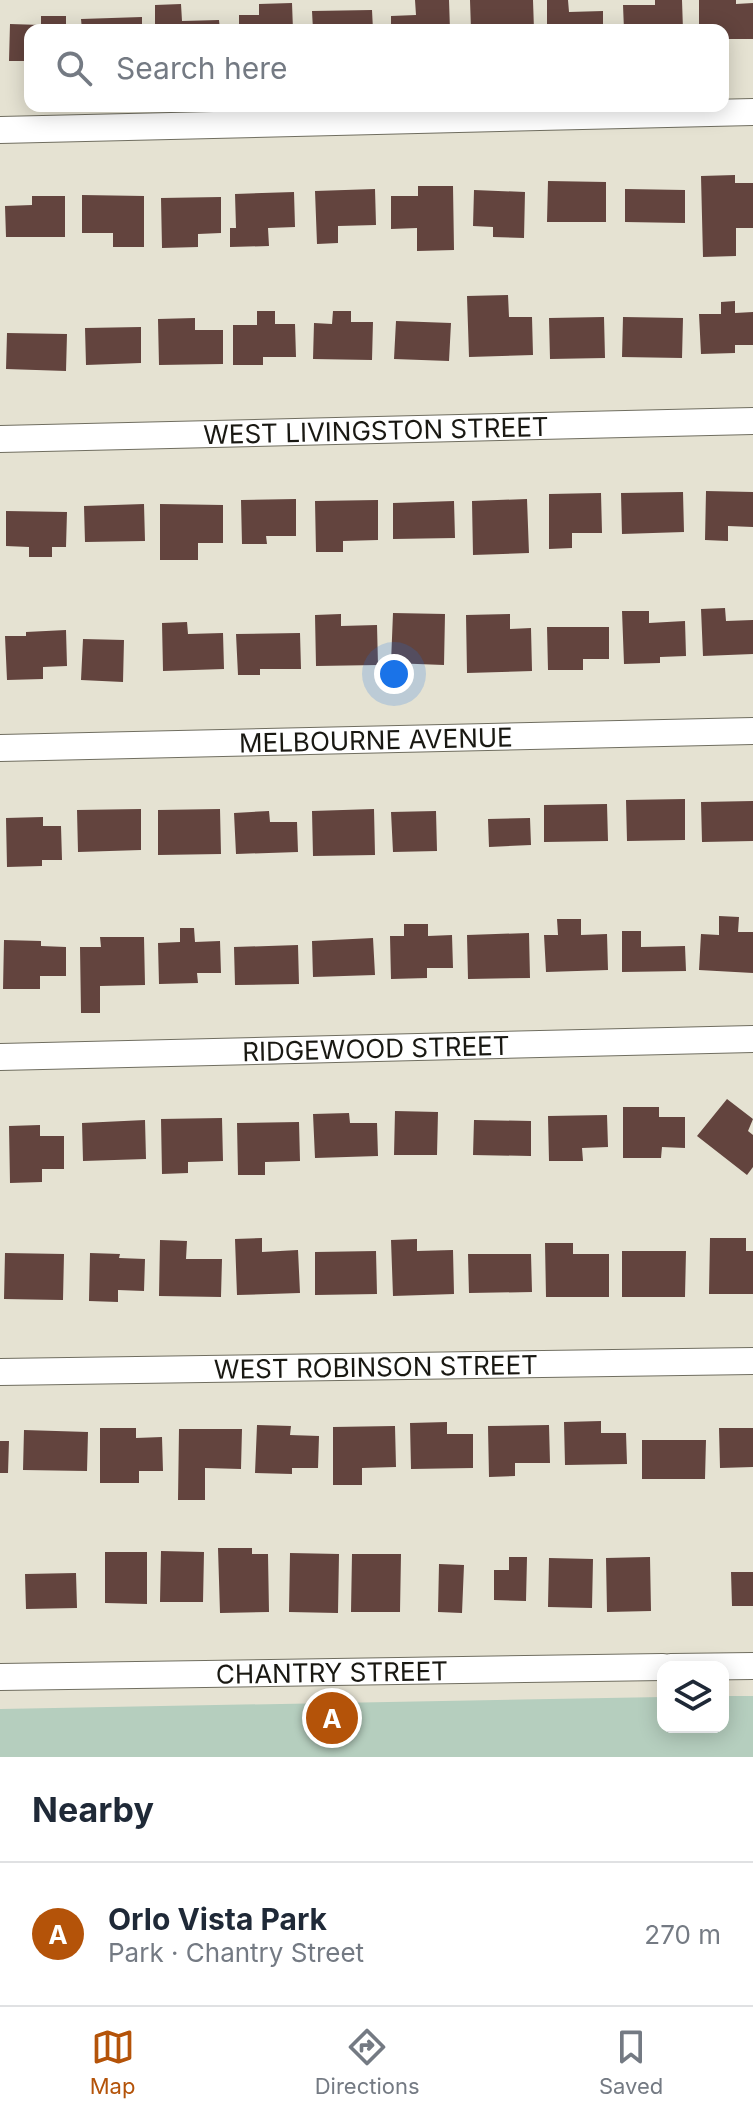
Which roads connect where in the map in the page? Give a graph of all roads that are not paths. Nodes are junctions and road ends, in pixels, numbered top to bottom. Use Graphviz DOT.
graph roads {
  1 [pos="753,112"];
  2 [pos="0,130"];
  3 [pos="753,421"];
  4 [pos="0,439"];
  5 [pos="753,731"];
  6 [pos="0,748"];
  7 [pos="753,1039"];
  8 [pos="0,1057"];
  9 [pos="753,1361"];
  10 [pos="0,1372"];
  11 [pos="729,1666"];
  12 [pos="753,1666"];
  13 [pos="657,1667"];
  14 [pos="0,1677"];
  1 -- 2 [label="street"];
  3 -- 4 [label="street, WEST LIVINGSTON STREET"];
  5 -- 6 [label="street, MELBOURNE AVENUE"];
  7 -- 8 [label="street, RIDGEWOOD STREET"];
  9 -- 10 [label="street, WEST ROBINSON STREET"];
  11 -- 12 [label="street"];
  13 -- 14 [label="street, CHANTRY STREET"];
}
